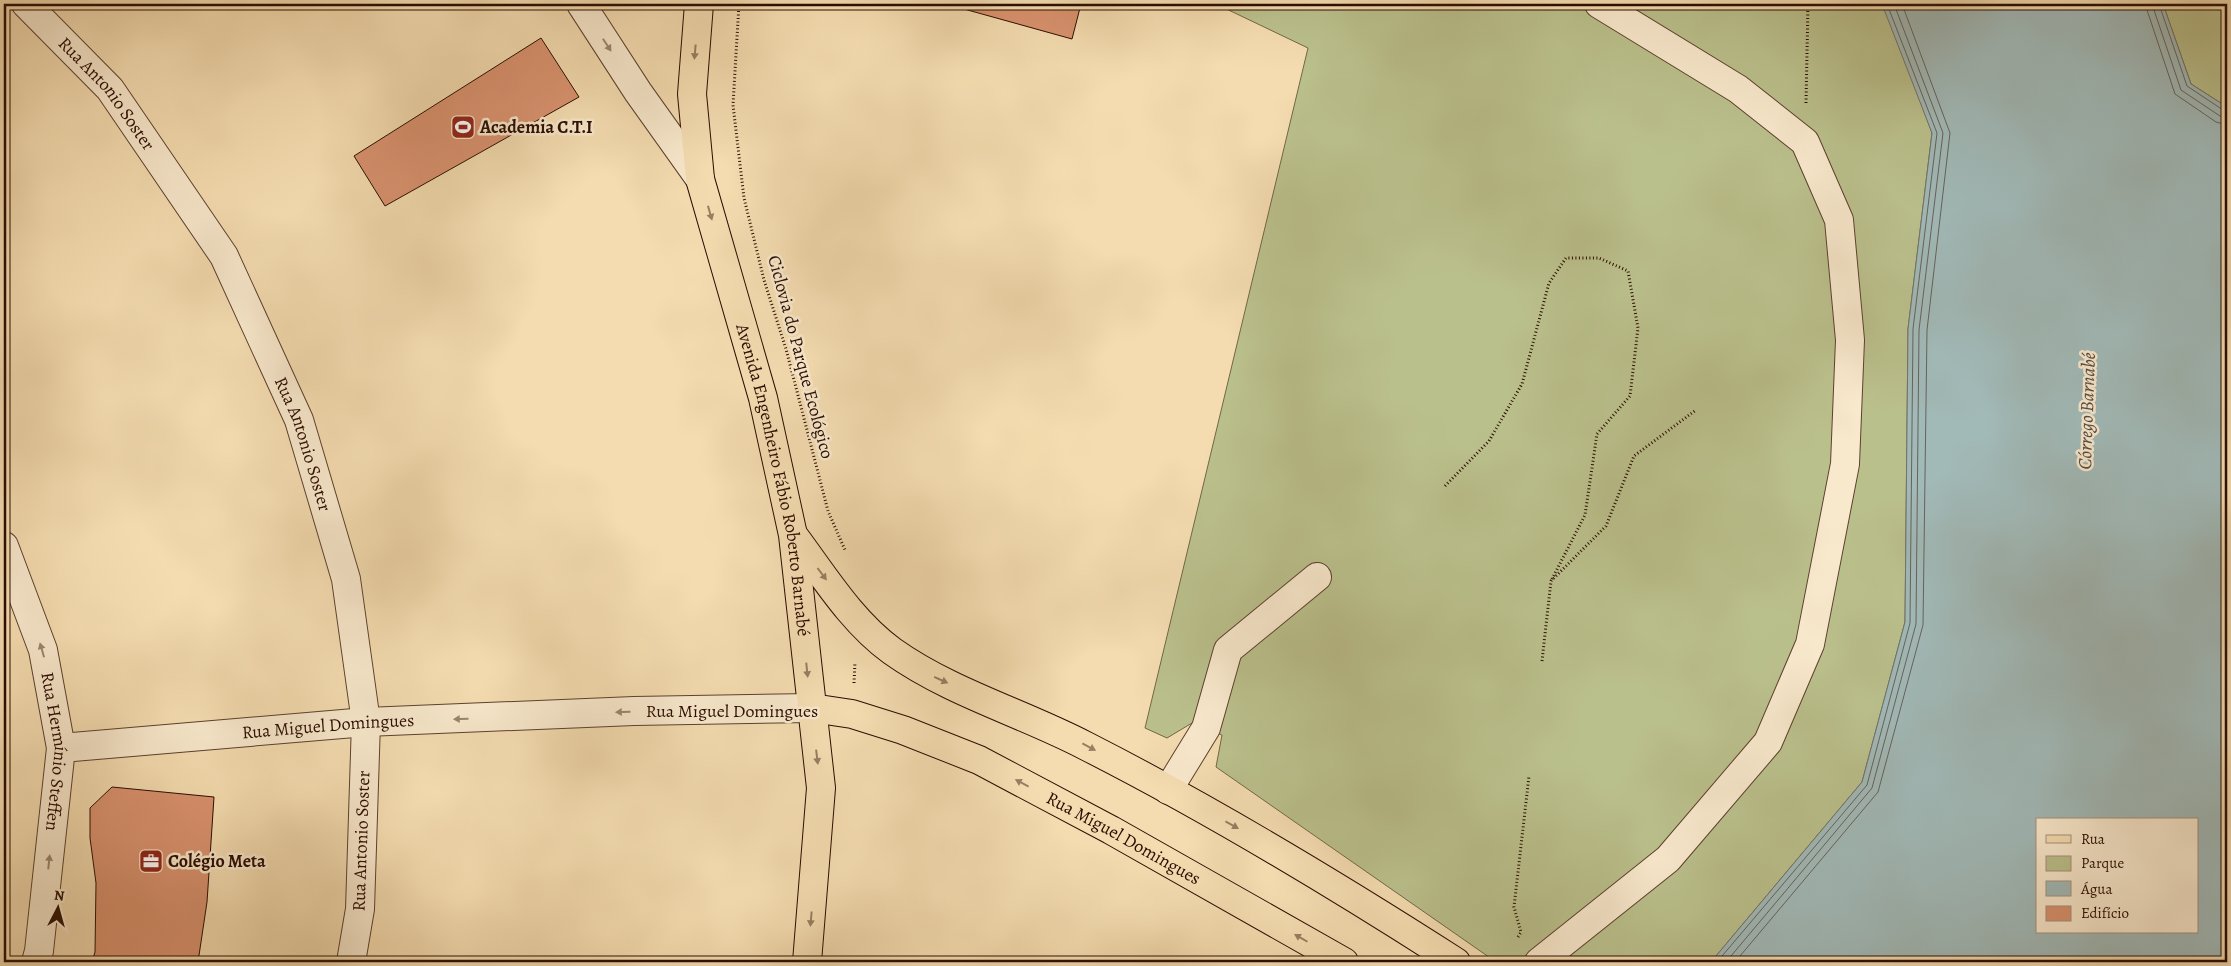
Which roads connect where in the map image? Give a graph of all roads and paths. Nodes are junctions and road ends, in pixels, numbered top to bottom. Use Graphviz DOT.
graph roads {
  1 [pos="26,4"];
  2 [pos="581,4"];
  3 [pos="699,4"];
  4 [pos="739,4"];
  5 [pos="1599,4"];
  6 [pos="1808,4"];
  7 [pos="1804,142"];
  8 [pos="700,179"];
  9 [pos="1696,410"];
  10 [pos="1445,486"];
  11 [pos="793,535"];
  12 [pos="4,546"];
  13 [pos="846,554"];
  14 [pos="1317,577"];
  15 [pos="1551,581"];
  16 [pos="857,621"];
  17 [pos="1542,661"];
  18 [pos="812,708"];
  19 [pos="852,714"];
  20 [pos="366,722"];
  21 [pos="61,748"];
  22 [pos="1529,776"];
  23 [pos="1168,790"];
  24 [pos="1516,939"];
  25 [pos="1508,955"];
  26 [pos="36,962"];
  27 [pos="351,962"];
  28 [pos="807,962"];
  29 [pos="1344,962"];
  30 [pos="1456,962"];
  31 [pos="1504,962"];
  32 [pos="1539,962"];
  1 -- 20 [label="street, Rua Antonio Soster"];
  2 -- 8 [label="street, one-way"];
  3 -- 8 [label="main road, Avenida Engenheiro Fábio Roberto Barnabé, one-way"];
  4 -- 13 [label="path, Ciclovia do Parque Ecológico"];
  5 -- 7 [label="street"];
  6 -- 7 [label="path"];
  7 -- 32 [label="street"];
  8 -- 11 [label="main road, Avenida Engenheiro Fábio Roberto Barnabé, one-way"];
  9 -- 15 [label="path"];
  10 -- 15 [label="path"];
  11 -- 16 [label="main road, one-way"];
  11 -- 18 [label="main road, Avenida Engenheiro Fábio Roberto Barnabé, one-way"];
  21 -- 12 [label="street, Rua Hermínio Steffen, one-way"];
  14 -- 23 [label="street"];
  15 -- 17 [label="path"];
  16 -- 19 [label="path"];
  16 -- 23 [label="main road, one-way"];
  18 -- 19 [label="main road, Rua Miguel Domingues"];
  18 -- 20 [label="street, Rua Miguel Domingues, one-way"];
  18 -- 28 [label="main road, Avenida Engenheiro Fábio Roberto Barnabé, one-way"];
  29 -- 19 [label="main road, Rua Miguel Domingues, one-way"];
  20 -- 21 [label="street, Rua Miguel Domingues"];
  20 -- 27 [label="street, Rua Antonio Soster"];
  26 -- 21 [label="street, Rua Hermínio Steffen, one-way"];
  22 -- 24 [label="path"];
  23 -- 30 [label="main road, one-way"];
  25 -- 31 [label="path"];
}
